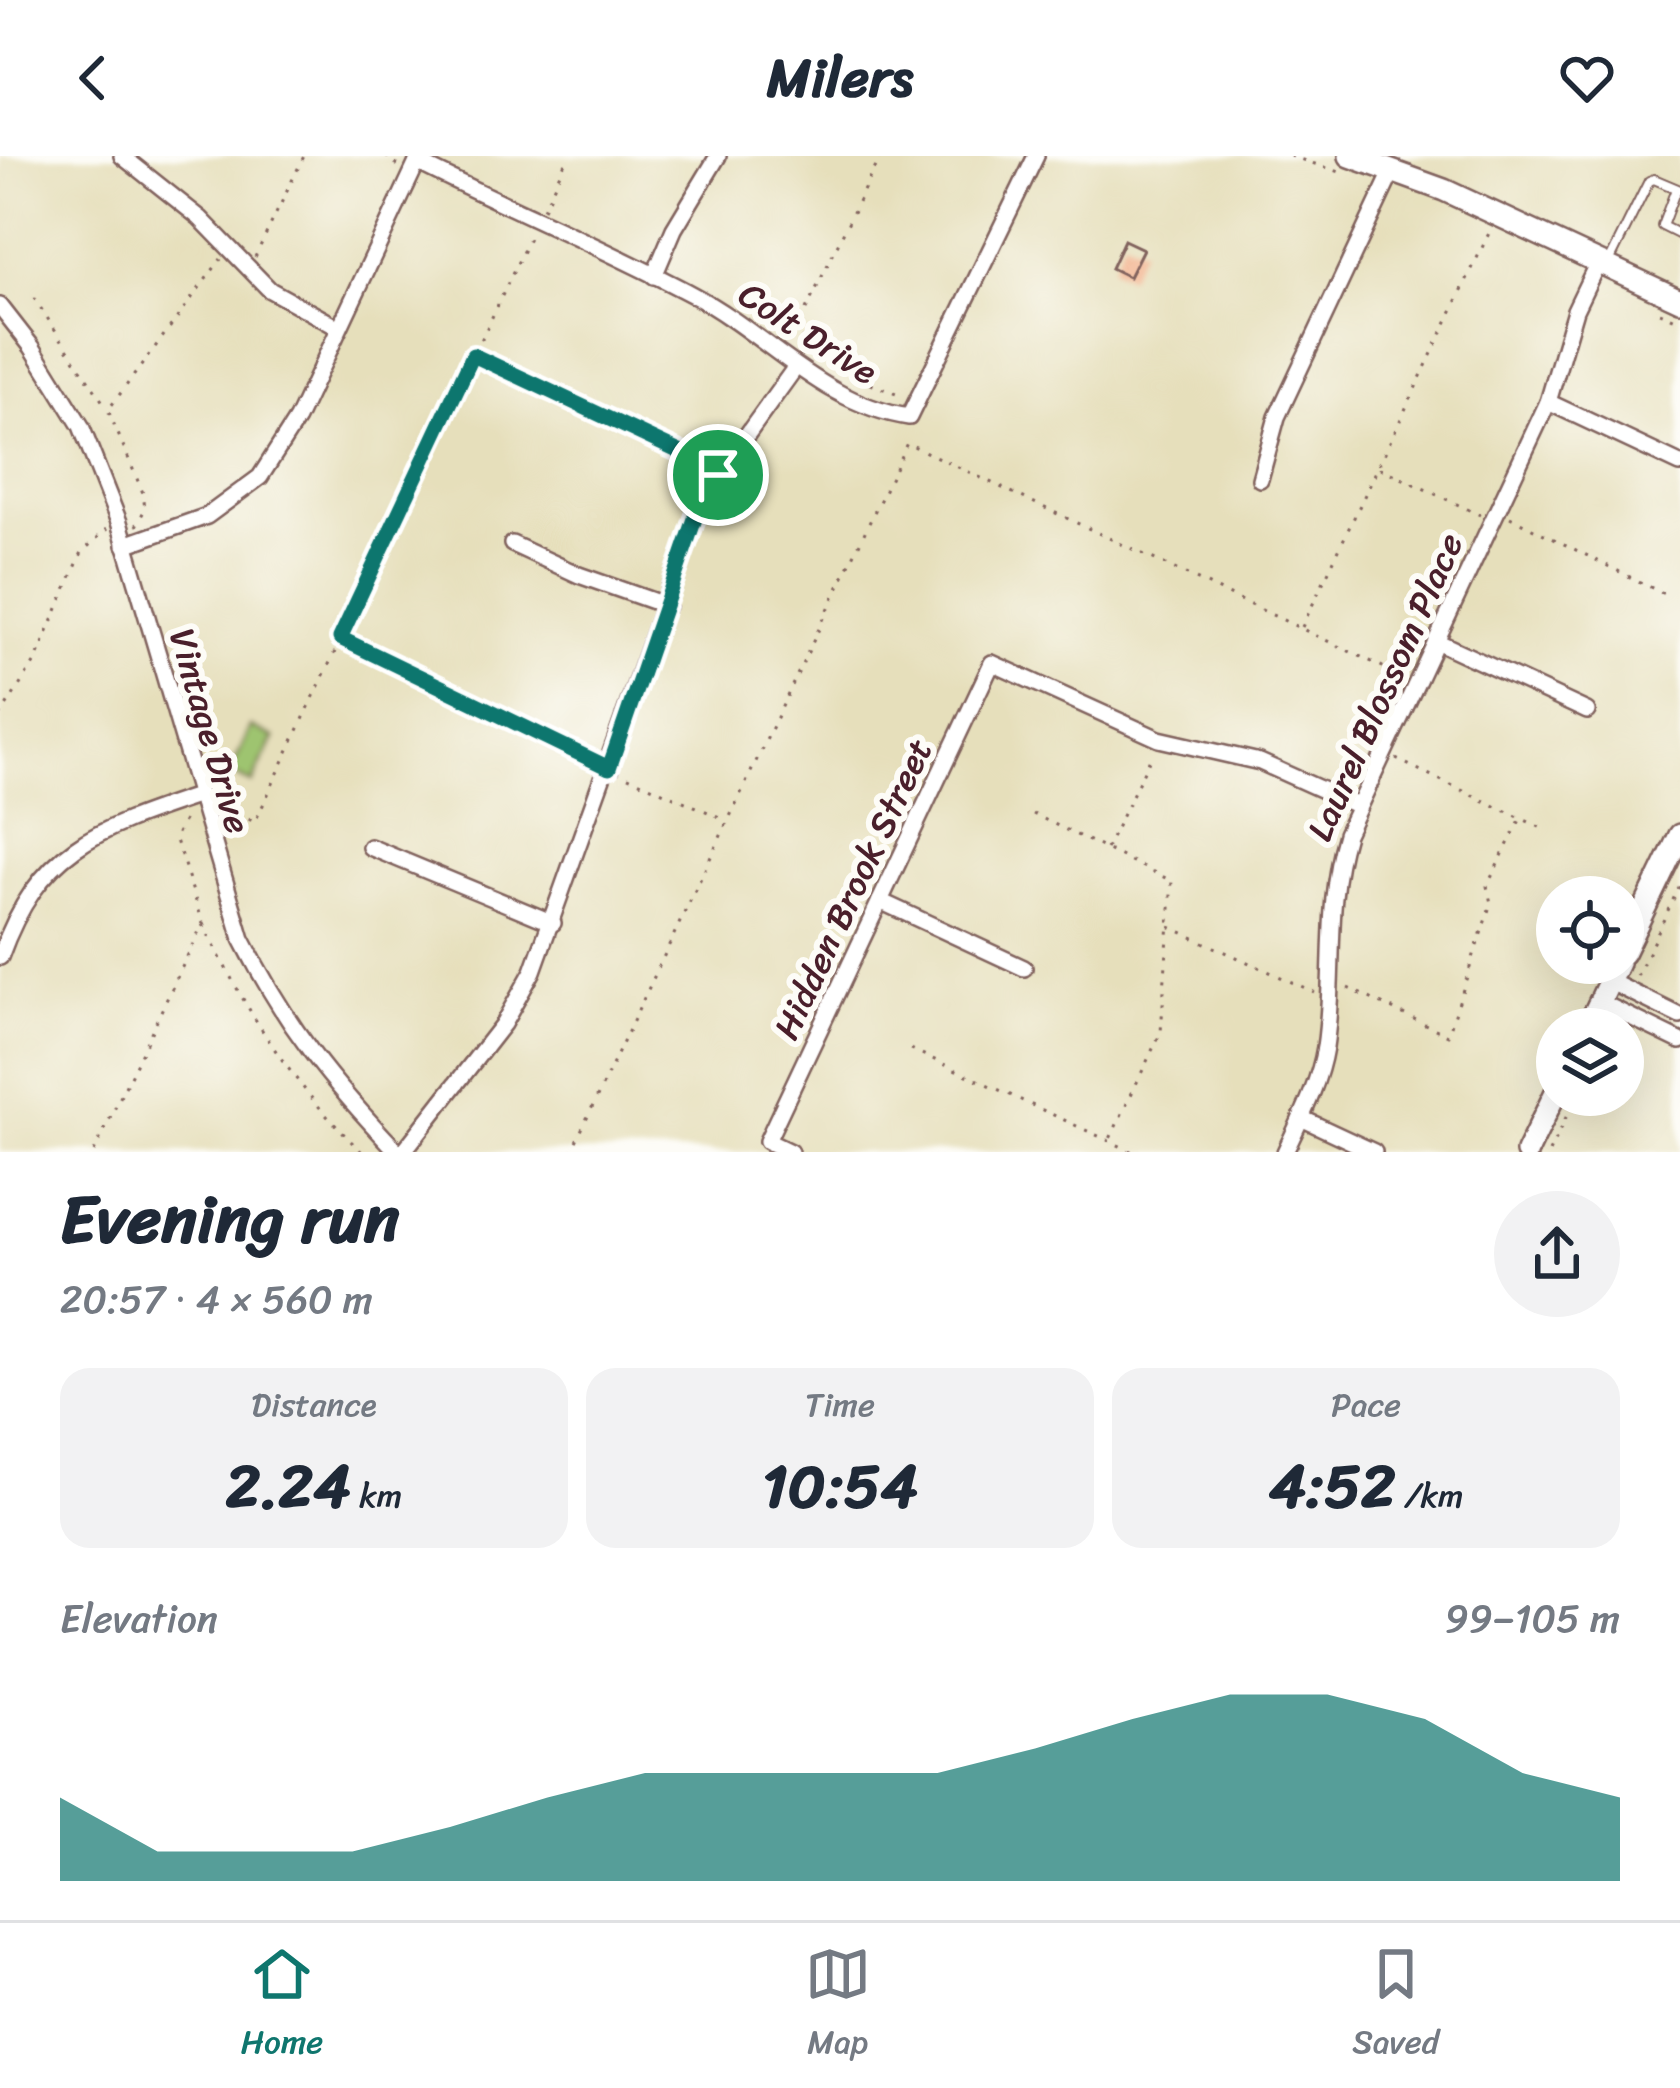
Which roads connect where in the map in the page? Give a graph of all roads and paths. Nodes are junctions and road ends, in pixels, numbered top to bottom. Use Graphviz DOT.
graph roads {
  1 [pos="122,156"];
  2 [pos="304,156"];
  3 [pos="568,156"];
  4 [pos="718,156"];
  5 [pos="880,156"];
  6 [pos="1036,156"];
  7 [pos="1290,156"];
  8 [pos="418,159"];
  9 [pos="1351,166"];
  10 [pos="1393,170"];
  11 [pos="1678,190"];
  12 [pos="538,221"];
  13 [pos="1490,231"];
  14 [pos="1680,235"];
  15 [pos="230,248"];
  16 [pos="1602,264"];
  17 [pos="250,269"];
  18 [pos="654,276"];
  19 [pos="34,298"];
  20 [pos="0,306"];
  21 [pos="1670,306"];
  22 [pos="1680,321"];
  23 [pos="339,328"];
  24 [pos="473,355"];
  25 [pos="795,368"];
  26 [pos="1548,402"];
  27 [pos="108,410"];
  28 [pos="909,417"];
  29 [pos="1680,464"];
  30 [pos="1378,467"];
  31 [pos="718,475"];
  32 [pos="1260,479"];
  33 [pos="1495,516"];
  34 [pos="119,522"];
  35 [pos="512,544"];
  36 [pos="125,545"];
  37 [pos="1666,595"];
  38 [pos="667,606"];
  39 [pos="1301,628"];
  40 [pos="340,638"];
  41 [pos="1436,641"];
  42 [pos="1417,682"];
  43 [pos="1587,711"];
  44 [pos="0,716"];
  45 [pos="1159,739"];
  46 [pos="1384,753"];
  47 [pos="609,768"];
  48 [pos="197,796"];
  49 [pos="1358,806"];
  50 [pos="1033,814"];
  51 [pos="1521,818"];
  52 [pos="726,820"];
  53 [pos="1546,830"];
  54 [pos="1680,835"];
  55 [pos="370,847"];
  56 [pos="1106,849"];
  57 [pos="1680,885"];
  58 [pos="880,902"];
  59 [pos="1644,909"];
  60 [pos="203,923"];
  61 [pos="553,923"];
  62 [pos="1168,926"];
  63 [pos="1644,939"];
  64 [pos="0,957"];
  65 [pos="1024,968"];
  66 [pos="1330,980"];
  67 [pos="1614,984"];
  68 [pos="1330,999"];
  69 [pos="1680,1016"];
  70 [pos="1680,1041"];
  71 [pos="911,1049"];
  72 [pos="1544,1116"];
  73 [pos="1566,1116"];
  74 [pos="1301,1118"];
  75 [pos="1109,1141"];
  76 [pos="1119,1145"];
  77 [pos="94,1152"];
  78 [pos="362,1152"];
  79 [pos="400,1152"];
  80 [pos="571,1152"];
  81 [pos="790,1152"];
  82 [pos="1116,1152"];
  83 [pos="1133,1152"];
  84 [pos="1285,1152"];
  85 [pos="1374,1152"];
  86 [pos="1527,1152"];
  87 [pos="1549,1152"];
  1 -- 15 [label="street"];
  2 -- 17 [label="path"];
  3 -- 12 [label="path"];
  4 -- 18 [label="street"];
  5 -- 28 [label="path"];
  6 -- 28 [label="street, Colt Drive"];
  7 -- 9 [label="path"];
  8 -- 12 [label="street, Colt Drive"];
  8 -- 23 [label="street"];
  9 -- 10 [label="street"];
  10 -- 16 [label="street"];
  10 -- 32 [label="street"];
  11 -- 14 [label="lane"];
  11 -- 16 [label="lane"];
  12 -- 18 [label="street, Colt Drive"];
  12 -- 24 [label="path"];
  13 -- 30 [label="path"];
  15 -- 17 [label="street"];
  15 -- 27 [label="path"];
  16 -- 21 [label="street"];
  16 -- 26 [label="street, Laurel Blossom Place"];
  17 -- 23 [label="street"];
  18 -- 25 [label="street, Colt Drive"];
  19 -- 27 [label="path"];
  20 -- 34 [label="street, Vintage Drive"];
  21 -- 22 [label="path"];
  23 -- 36 [label="street"];
  24 -- 31 [label="path"];
  24 -- 40 [label="path"];
  25 -- 28 [label="street, Colt Drive"];
  25 -- 31 [label="street"];
  26 -- 29 [label="street"];
  26 -- 33 [label="street, Laurel Blossom Place"];
  27 -- 36 [label="path"];
  30 -- 33 [label="path"];
  30 -- 39 [label="path"];
  31 -- 38 [label="street"];
  33 -- 37 [label="path"];
  33 -- 41 [label="street, Laurel Blossom Place"];
  34 -- 36 [label="street, Vintage Drive"];
  34 -- 44 [label="path"];
  35 -- 38 [label="street"];
  36 -- 48 [label="street, Vintage Drive"];
  38 -- 47 [label="street"];
  39 -- 42 [label="path"];
  39 -- 52 [label="path"];
  40 -- 47 [label="path"];
  40 -- 48 [label="path"];
  41 -- 42 [label="street, Laurel Blossom Place"];
  41 -- 43 [label="street"];
  42 -- 46 [label="street, Laurel Blossom Place"];
  45 -- 49 [label="street"];
  45 -- 56 [label="path"];
  45 -- 58 [label="street, Hidden Brook Street"];
  46 -- 49 [label="street, Laurel Blossom Place"];
  46 -- 51 [label="path"];
  47 -- 52 [label="path"];
  47 -- 61 [label="street"];
  48 -- 60 [label="path"];
  48 -- 64 [label="street"];
  48 -- 79 [label="street, Vintage Drive"];
  49 -- 66 [label="street, Laurel Blossom Place"];
  50 -- 56 [label="path"];
  51 -- 53 [label="path"];
  51 -- 66 [label="path"];
  52 -- 80 [label="path"];
  54 -- 59 [label="street"];
  55 -- 61 [label="street"];
  56 -- 62 [label="path"];
  57 -- 63 [label="path"];
  58 -- 65 [label="street"];
  58 -- 81 [label="street, Hidden Brook Street"];
  60 -- 77 [label="path"];
  60 -- 78 [label="path"];
  61 -- 79 [label="street"];
  62 -- 68 [label="path"];
  62 -- 75 [label="path"];
  66 -- 68 [label="street, Laurel Blossom Place"];
  67 -- 69 [label="street"];
  67 -- 70 [label="street"];
  68 -- 74 [label="street, Laurel Blossom Place"];
  71 -- 75 [label="path"];
  72 -- 86 [label="street"];
  73 -- 87 [label="path"];
  74 -- 84 [label="street, Laurel Blossom Place"];
  74 -- 85 [label="street"];
  75 -- 76 [label="path"];
  76 -- 82 [label="path"];
  76 -- 83 [label="path"];
}
